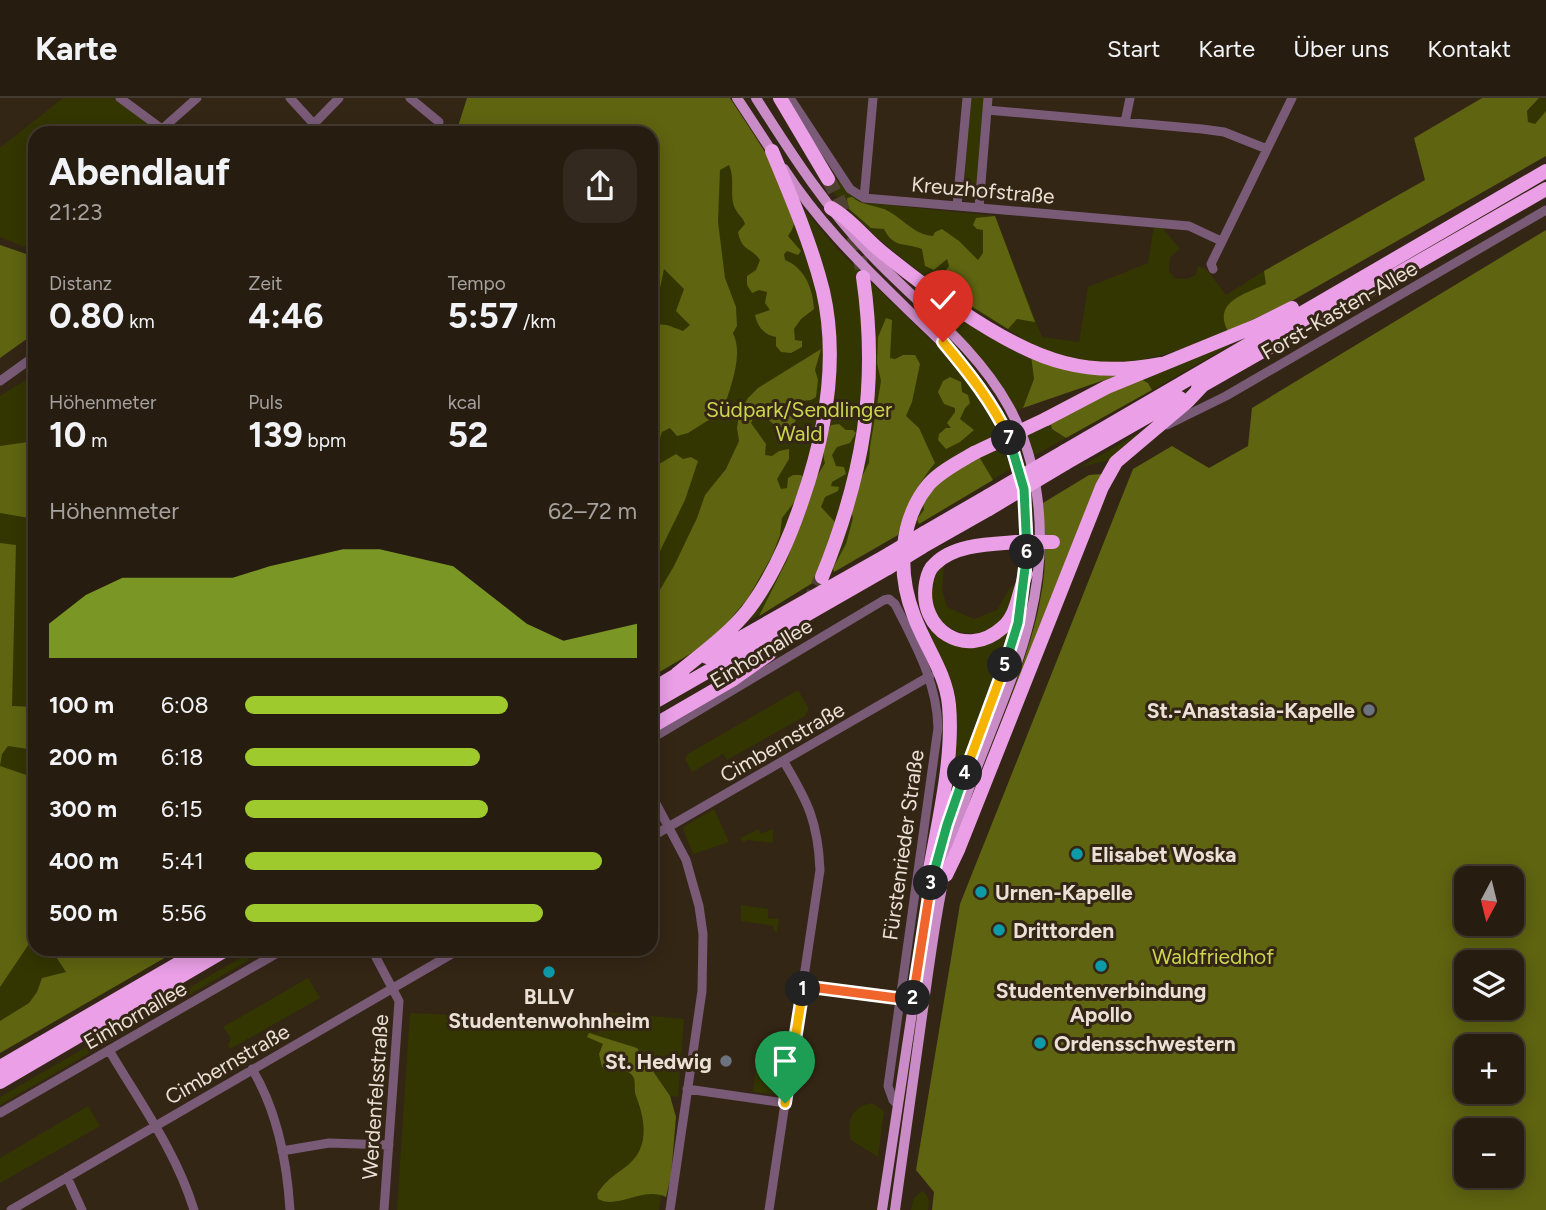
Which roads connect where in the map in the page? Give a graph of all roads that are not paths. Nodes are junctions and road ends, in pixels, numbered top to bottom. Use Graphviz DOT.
graph roads {
  1 [pos="120,98"];
  2 [pos="197,98"];
  3 [pos="290,98"];
  4 [pos="339,98"];
  5 [pos="410,98"];
  6 [pos="737,98"];
  7 [pos="756,98"];
  8 [pos="780,98"];
  9 [pos="790,98"];
  10 [pos="873,98"];
  11 [pos="967,98"];
  12 [pos="988,98"];
  13 [pos="1130,98"];
  14 [pos="1292,98"];
  15 [pos="987,110"];
  16 [pos="439,122"];
  17 [pos="1125,122"];
  18 [pos="314,124"];
  19 [pos="158,126"];
  20 [pos="165,126"];
  21 [pos="1267,149"];
  22 [pos="772,151"];
  23 [pos="1546,171"];
  24 [pos="828,179"];
  25 [pos="1546,189"];
  26 [pos="864,198"];
  27 [pos="957,206"];
  28 [pos="831,208"];
  29 [pos="979,208"];
  30 [pos="1546,210"];
  31 [pos="1221,241"];
  32 [pos="1213,269"];
  33 [pos="863,277"];
  34 [pos="1348,285"];
  35 [pos="28,361"];
  36 [pos="1160,364"];
  37 [pos="0,382"];
  38 [pos="1204,384"];
  39 [pos="1146,435"];
  40 [pos="1066,457"];
  41 [pos="1078,548"];
  42 [pos="888,561"];
  43 [pos="1026,574"];
  44 [pos="822,576"];
  45 [pos="889,599"];
  46 [pos="769,654"];
  47 [pos="677,674"];
  48 [pos="930,676"];
  49 [pos="658,686"];
  50 [pos="658,701"];
  51 [pos="658,723"];
  52 [pos="658,734"];
  53 [pos="784,762"];
  54 [pos="658,807"];
  55 [pos="669,827"];
  56 [pos="658,833"];
  57 [pos="946,875"];
  58 [pos="923,885"];
  59 [pos="191,956"];
  60 [pos="215,956"];
  61 [pos="272,956"];
  62 [pos="375,956"];
  63 [pos="447,956"];
  64 [pos="803,986"];
  65 [pos="393,988"];
  66 [pos="907,999"];
  67 [pos="110,1050"];
  68 [pos="0,1068"];
  69 [pos="252,1069"];
  70 [pos="0,1082"];
  71 [pos="687,1089"];
  72 [pos="785,1103"];
  73 [pos="0,1113"];
  74 [pos="156,1126"];
  75 [pos="389,1145"];
  76 [pos="282,1152"];
  77 [pos="67,1177"];
  78 [pos="11,1210"];
  79 [pos="82,1210"];
  80 [pos="194,1210"];
  81 [pos="290,1210"];
  82 [pos="384,1210"];
  83 [pos="670,1210"];
  84 [pos="769,1210"];
  85 [pos="882,1210"];
  86 [pos="895,1210"];
  1 -- 19 [label="street"];
  2 -- 20 [label="street"];
  3 -- 18 [label="street"];
  4 -- 18 [label="street"];
  5 -- 16 [label="street"];
  6 -- 22 [label="main road, Fürstenrieder Straße"];
  7 -- 28 [label="main road, Fürstenrieder Straße"];
  8 -- 24 [label="highway"];
  9 -- 26 [label="street"];
  10 -- 26 [label="street"];
  11 -- 27 [label="street"];
  12 -- 15 [label="street"];
  13 -- 17 [label="street"];
  14 -- 21 [label="street"];
  15 -- 17 [label="street"];
  15 -- 29 [label="street"];
  17 -- 21 [label="street"];
  21 -- 31 [label="street"];
  22 -- 43 [label="main road, Fürstenrieder Straße"];
  22 -- 47 [label="highway"];
  23 -- 34 [label="highway"];
  25 -- 38 [label="highway"];
  26 -- 27 [label="street, Kreuzhofstraße"];
  27 -- 29 [label="street, Kreuzhofstraße"];
  28 -- 36 [label="highway"];
  28 -- 57 [label="main road, Fürstenrieder Straße"];
  29 -- 31 [label="street, Kreuzhofstraße"];
  30 -- 39 [label="street, Forst-Kasten-Allee"];
  31 -- 32 [label="street"];
  33 -- 44 [label="highway"];
  34 -- 36 [label="highway"];
  34 -- 40 [label="highway"];
  35 -- 37 [label="street"];
  36 -- 58 [label="highway, bridge"];
  38 -- 39 [label="highway"];
  38 -- 40 [label="highway"];
  39 -- 41 [label="highway"];
  40 -- 42 [label="highway, bridge"];
  41 -- 43 [label="highway, bridge"];
  41 -- 57 [label="highway"];
  42 -- 47 [label="highway"];
  42 -- 50 [label="highway"];
  43 -- 58 [label="main road, Fürstenrieder Straße"];
  45 -- 48 [label="street, Fürstenrieder Straße"];
  45 -- 52 [label="street, Einhornallee"];
  46 -- 51 [label="highway"];
  47 -- 49 [label="highway"];
  48 -- 53 [label="street, Cimbernstraße"];
  48 -- 58 [label="street, Fürstenrieder Straße"];
  53 -- 55 [label="street, Cimbernstraße"];
  53 -- 64 [label="street"];
  54 -- 55 [label="street"];
  55 -- 56 [label="street, Cimbernstraße"];
  55 -- 71 [label="street"];
  57 -- 86 [label="main road, Fürstenrieder Straße"];
  58 -- 66 [label="main road, Fürstenrieder Straße"];
  59 -- 68 [label="highway"];
  60 -- 70 [label="highway"];
  61 -- 67 [label="street, Einhornallee"];
  62 -- 65 [label="street"];
  63 -- 65 [label="street, Cimbernstraße"];
  64 -- 66 [label="street"];
  64 -- 72 [label="street"];
  65 -- 69 [label="street, Cimbernstraße"];
  65 -- 75 [label="street, Werdenfelsstraße"];
  66 -- 85 [label="main road, Fürstenrieder Straße"];
  67 -- 73 [label="street, Einhornallee"];
  67 -- 74 [label="street"];
  69 -- 74 [label="street, Cimbernstraße"];
  69 -- 76 [label="street"];
  71 -- 72 [label="street"];
  71 -- 83 [label="street"];
  72 -- 84 [label="street"];
  74 -- 77 [label="street, Cimbernstraße"];
  74 -- 80 [label="street"];
  75 -- 76 [label="street"];
  75 -- 82 [label="street, Werdenfelsstraße"];
  76 -- 81 [label="street"];
  77 -- 78 [label="street, Cimbernstraße"];
  77 -- 79 [label="street"];
}
